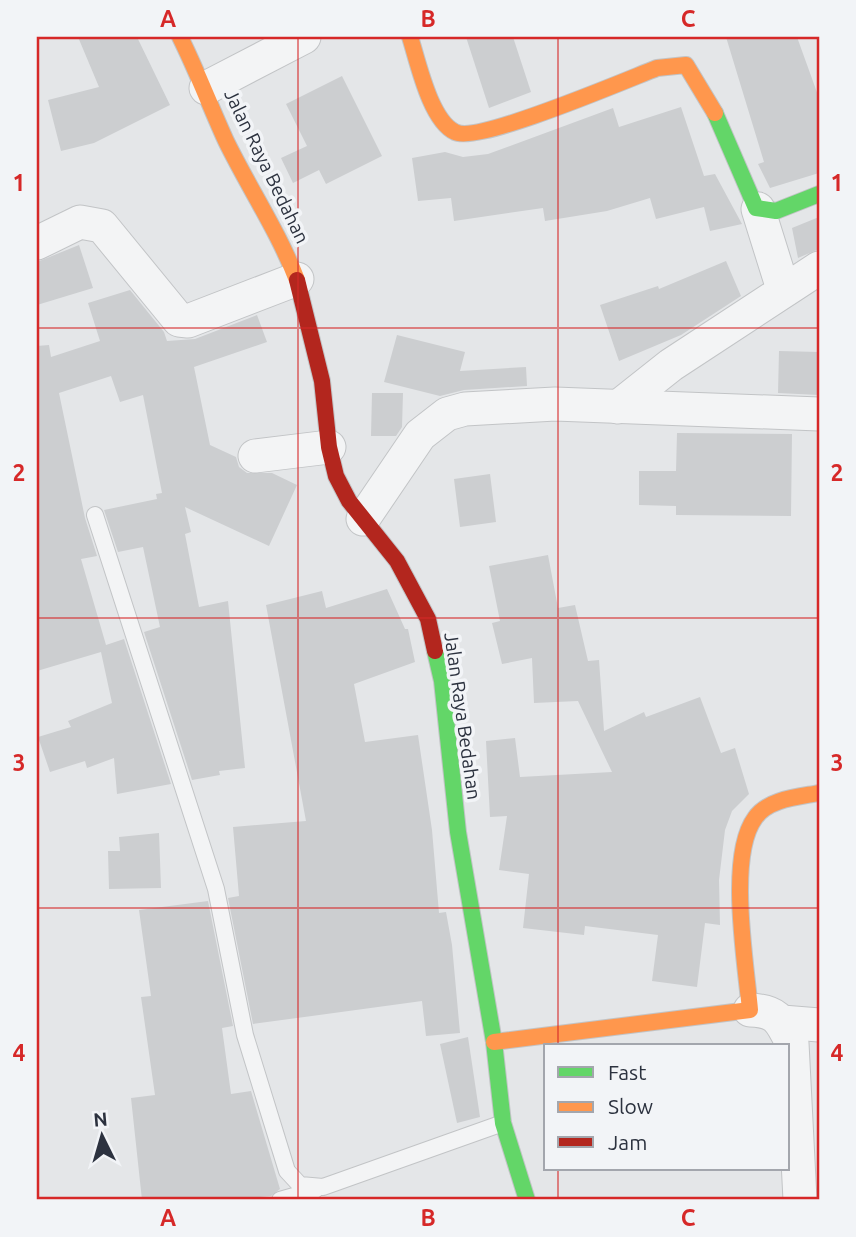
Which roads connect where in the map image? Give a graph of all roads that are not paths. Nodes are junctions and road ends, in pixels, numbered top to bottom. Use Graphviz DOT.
graph roads {
  1 [pos="180,37"];
  2 [pos="304,37"];
  3 [pos="410,37"];
  4 [pos="206,88"];
  5 [pos="819,194"];
  6 [pos="758,209"];
  7 [pos="37,243"];
  8 [pos="819,268"];
  9 [pos="297,279"];
  10 [pos="783,289"];
  11 [pos="618,407"];
  12 [pos="819,414"];
  13 [pos="329,447"];
  14 [pos="255,456"];
  15 [pos="96,515"];
  16 [pos="363,519"];
  17 [pos="819,793"];
  18 [pos="750,1010"];
  19 [pos="782,1022"];
  20 [pos="819,1025"];
  21 [pos="494,1042"];
  22 [pos="503,1123"];
  23 [pos="323,1187"];
  24 [pos="281,1200"];
  25 [pos="527,1200"];
  26 [pos="800,1200"];
  1 -- 4 [label="street, Jalan Raya Bedahan"];
  2 -- 4 [label="street"];
  3 -- 6 [label="street"];
  4 -- 9 [label="street, Jalan Raya Bedahan"];
  5 -- 6 [label="street"];
  6 -- 10 [label="street"];
  7 -- 9 [label="street"];
  8 -- 10 [label="street"];
  9 -- 13 [label="street, Jalan Raya Bedahan"];
  10 -- 11 [label="street"];
  11 -- 12 [label="street"];
  11 -- 16 [label="street"];
  13 -- 14 [label="street"];
  13 -- 16 [label="street, Jalan Raya Bedahan"];
  15 -- 23 [label="lane"];
  16 -- 21 [label="street, Jalan Raya Bedahan"];
  17 -- 18 [label="street"];
  18 -- 19 [label="street"];
  18 -- 21 [label="street"];
  19 -- 20 [label="street"];
  19 -- 26 [label="street"];
  21 -- 22 [label="street, Jalan Raya Bedahan"];
  22 -- 23 [label="lane"];
  22 -- 25 [label="street, Jalan Raya Bedahan"];
  23 -- 24 [label="lane"];
}
